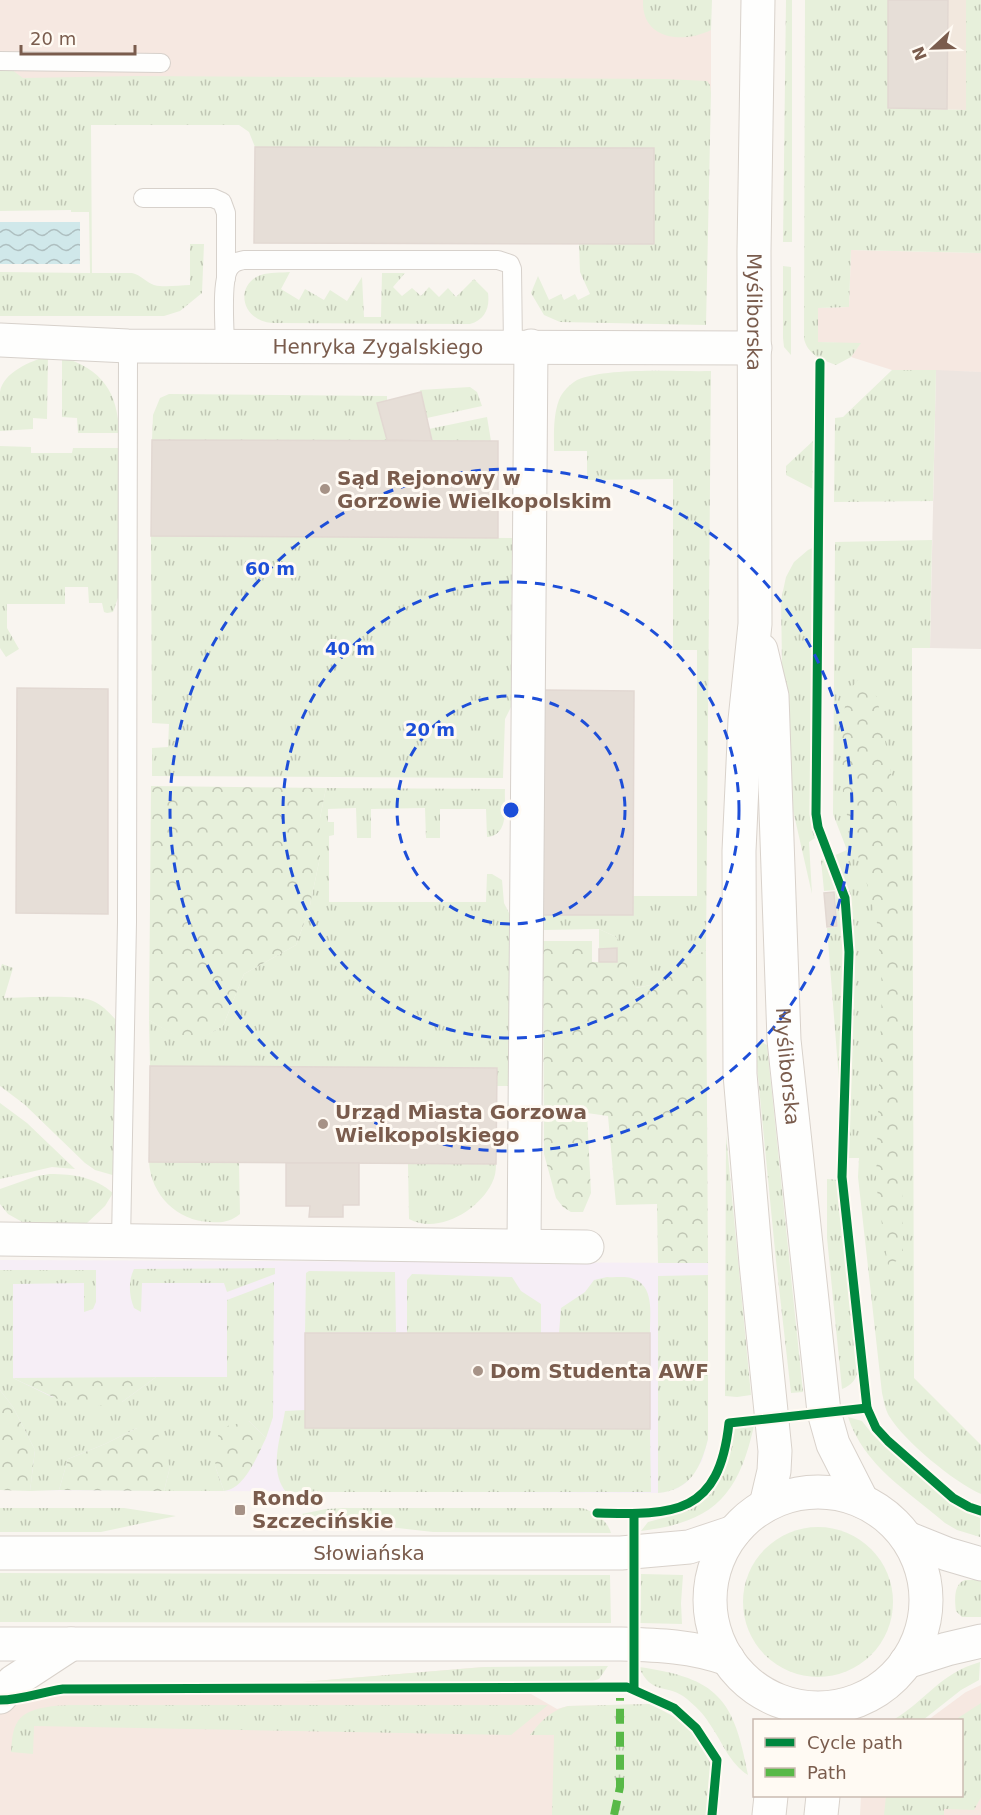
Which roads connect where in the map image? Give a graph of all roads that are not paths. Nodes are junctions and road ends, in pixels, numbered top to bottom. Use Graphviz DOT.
graph roads {
  1 [pos="758,0"];
  2 [pos="0,61"];
  3 [pos="161,63"];
  4 [pos="143,198"];
  5 [pos="226,279"];
  6 [pos="0,340"];
  7 [pos="128,346"];
  8 [pos="225,346"];
  9 [pos="522,347"];
  10 [pos="755,348"];
  11 [pos="755,624"];
  12 [pos="0,1239"];
  13 [pos="121,1241"];
  14 [pos="524,1245"];
  15 [pos="587,1247"];
  16 [pos="862,1501"];
  17 [pos="766,1505"];
  18 [pos="734,1532"];
  19 [pos="907,1538"];
  20 [pos="0,1553"];
  21 [pos="981,1564"];
  22 [pos="981,1641"];
  23 [pos="0,1644"];
  24 [pos="71,1644"];
  25 [pos="728,1659"];
  26 [pos="906,1662"];
  27 [pos="751,1684"];
  28 [pos="0,1697"];
  29 [pos="846,1712"];
  30 [pos="763,1719"];
  31 [pos="771,1797"];
  32 [pos="823,1797"];
  33 [pos="769,1815"];
  34 [pos="821,1815"];
  1 -- 10 [label="main road, Myśliborska"];
  2 -- 3 [label="lane"];
  4 -- 5 [label="lane"];
  5 -- 8 [label="lane"];
  5 -- 9 [label="lane"];
  6 -- 7 [label="main road, Henryka Zygalskiego"];
  7 -- 8 [label="main road, Henryka Zygalskiego"];
  7 -- 13 [label="lane"];
  8 -- 9 [label="main road, Henryka Zygalskiego"];
  9 -- 10 [label="main road, Henryka Zygalskiego"];
  9 -- 14 [label="main road"];
  10 -- 11 [label="main road, Myśliborska"];
  11 -- 16 [label="main road, Myśliborska"];
  11 -- 17 [label="main road, Myśliborska"];
  12 -- 13 [label="main road"];
  13 -- 14 [label="main road"];
  14 -- 15 [label="main road"];
  16 -- 17 [label="main road"];
  16 -- 19 [label="main road"];
  17 -- 18 [label="main road"];
  18 -- 20 [label="main road, Słowiańska"];
  18 -- 25 [label="main road"];
  19 -- 21 [label="main road"];
  19 -- 26 [label="main road"];
  22 -- 26 [label="main road"];
  23 -- 24 [label="main road"];
  24 -- 25 [label="main road"];
  24 -- 28 [label="main road"];
  25 -- 27 [label="main road"];
  26 -- 29 [label="main road"];
  27 -- 29 [label="main road"];
  27 -- 30 [label="main road"];
  31 -- 33 [label="main road"];
  32 -- 34 [label="main road"];
}
